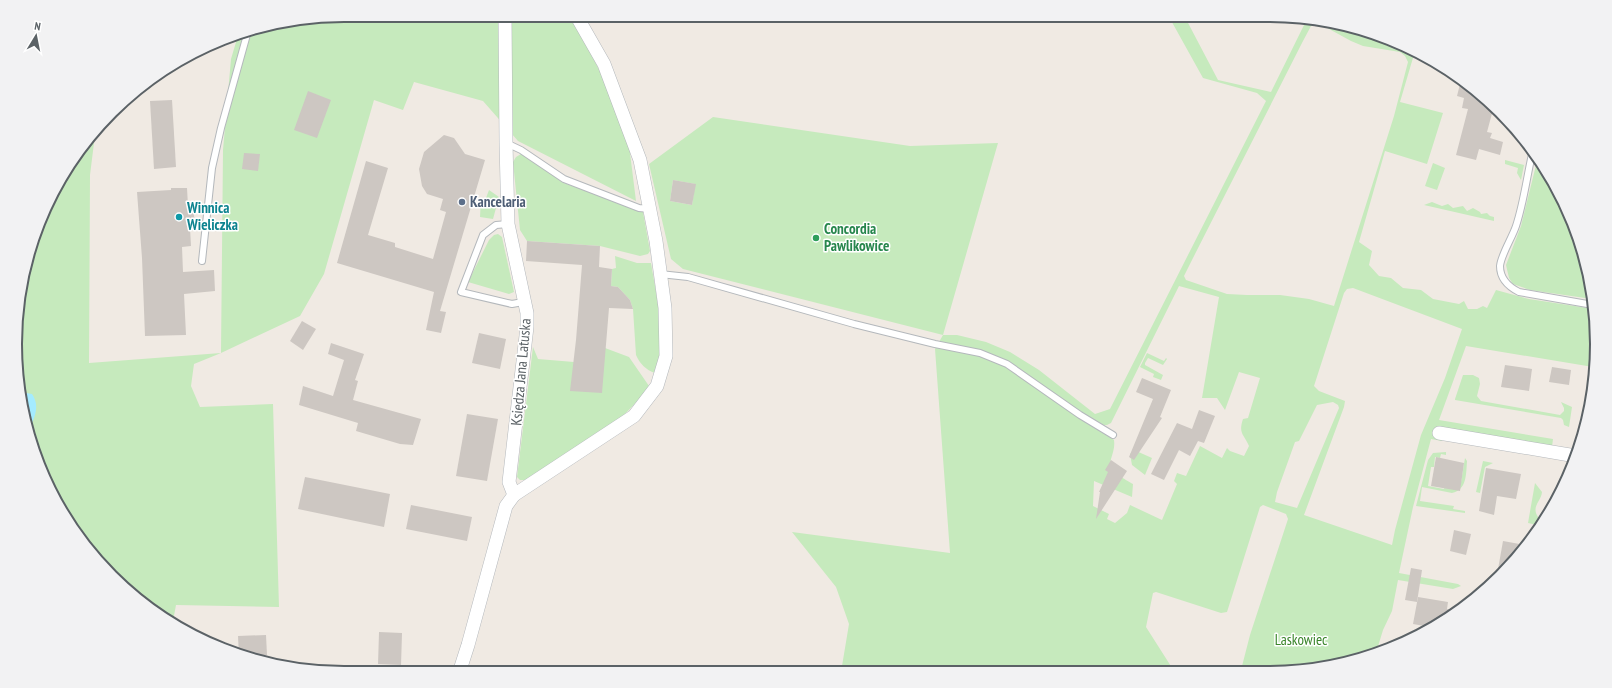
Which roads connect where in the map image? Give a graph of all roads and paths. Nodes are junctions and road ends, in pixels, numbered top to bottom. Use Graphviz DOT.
graph roads {
  1 [pos="506,22"];
  2 [pos="580,22"];
  3 [pos="246,37"];
  4 [pos="506,143"];
  5 [pos="1531,159"];
  6 [pos="650,209"];
  7 [pos="508,224"];
  8 [pos="202,261"];
  9 [pos="660,274"];
  10 [pos="523,302"];
  11 [pos="1587,303"];
  12 [pos="1439,433"];
  13 [pos="1113,435"];
  14 [pos="1570,455"];
  15 [pos="514,496"];
  16 [pos="461,666"];
  1 -- 4 [label="street, Księdza Jana Latuska"];
  2 -- 6 [label="street"];
  3 -- 8 [label="lane"];
  4 -- 6 [label="lane"];
  4 -- 7 [label="street, Księdza Jana Latuska"];
  5 -- 11 [label="lane"];
  6 -- 9 [label="street"];
  7 -- 10 [label="street, Księdza Jana Latuska"];
  7 -- 10 [label="lane"];
  9 -- 13 [label="lane"];
  9 -- 15 [label="street"];
  10 -- 15 [label="street, Księdza Jana Latuska"];
  12 -- 14 [label="street"];
  15 -- 16 [label="street"];
}
